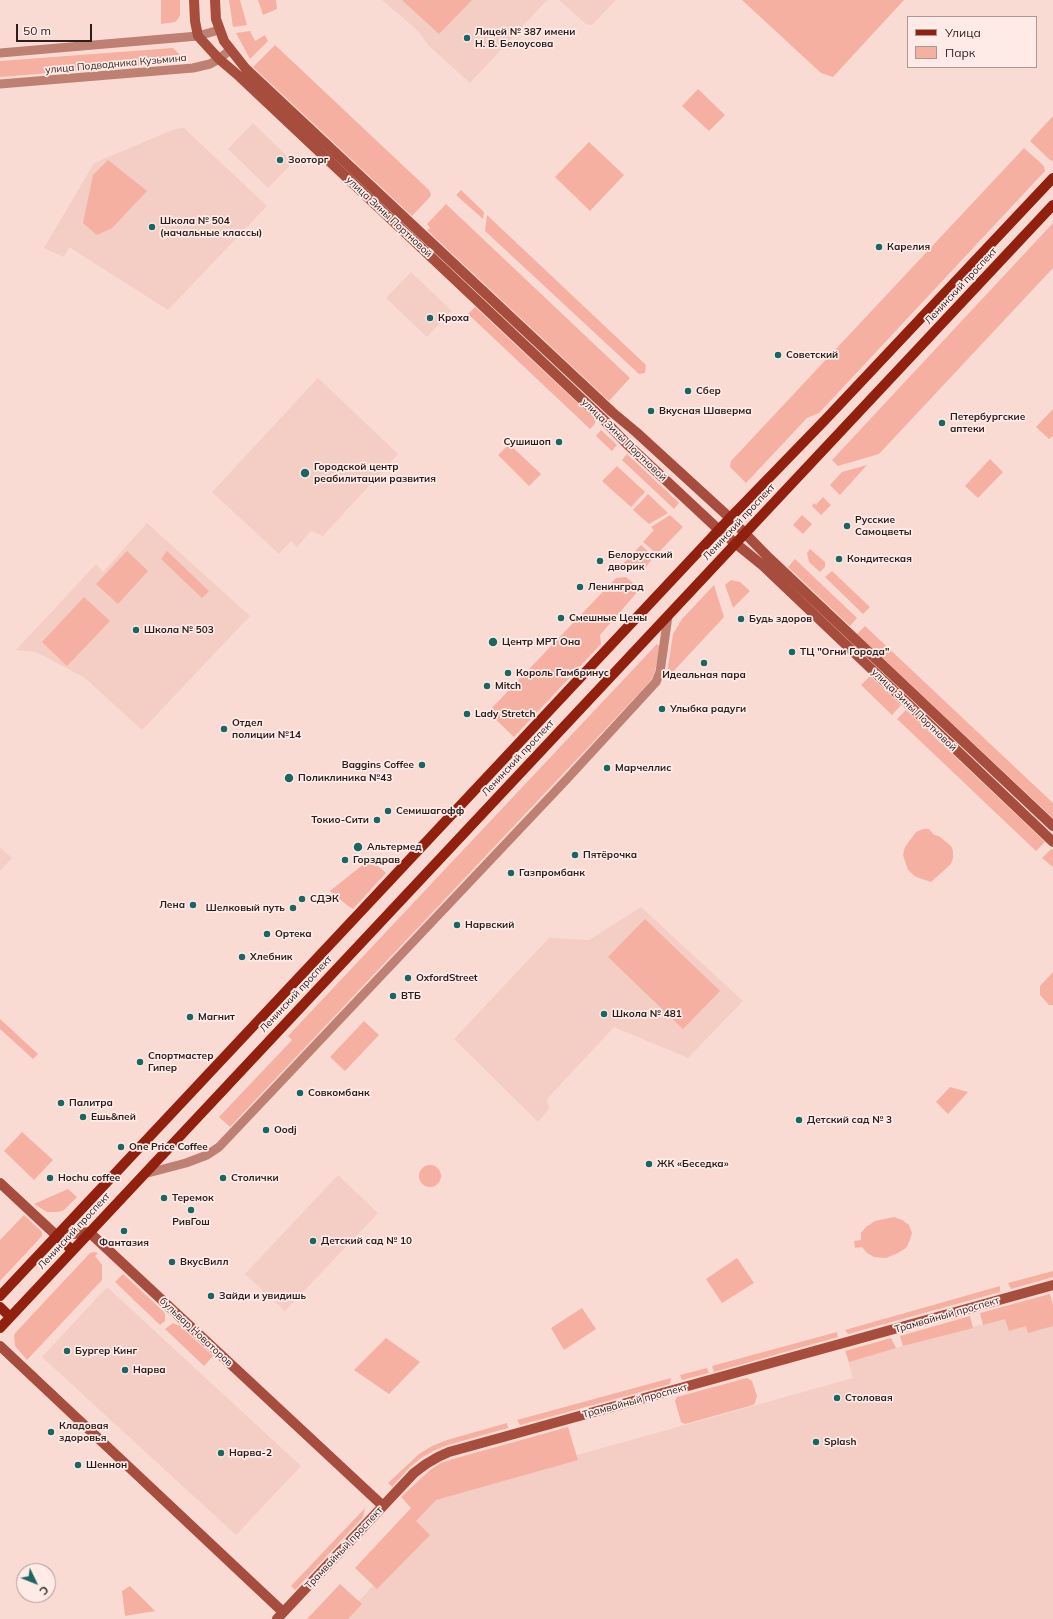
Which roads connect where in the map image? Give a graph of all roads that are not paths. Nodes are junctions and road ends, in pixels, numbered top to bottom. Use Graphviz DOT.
graph roads {
  1 [pos="194,0"];
  2 [pos="215,0"];
  3 [pos="219,30"];
  4 [pos="198,36"];
  5 [pos="230,50"];
  6 [pos="0,53"];
  7 [pos="219,59"];
  8 [pos="0,84"];
  9 [pos="1053,178"];
  10 [pos="1053,205"];
  11 [pos="730,518"];
  12 [pos="719,530"];
  13 [pos="745,534"];
  14 [pos="736,543"];
  15 [pos="668,616"];
  16 [pos="1053,826"];
  17 [pos="1053,842"];
  18 [pos="144,1174"];
  19 [pos="0,1183"];
  20 [pos="89,1232"];
  21 [pos="56,1236"];
  22 [pos="72,1250"];
  23 [pos="1053,1285"];
  24 [pos="0,1296"];
  25 [pos="0,1307"];
  26 [pos="10,1317"];
  27 [pos="0,1328"];
  28 [pos="0,1346"];
  29 [pos="382,1506"];
  30 [pos="280,1616"];
  1 -- 4 [label="main road"];
  2 -- 3 [label="main road, улица Зины Портновой"];
  3 -- 4 [label="street, улица Подводника Кузьмина"];
  3 -- 5 [label="main road, улица Зины Портновой"];
  4 -- 6 [label="street, улица Подводника Кузьмина"];
  4 -- 7 [label="main road, улица Зины Портновой"];
  5 -- 7 [label="street, улица Подводника Кузьмина"];
  5 -- 11 [label="main road, улица Зины Портновой"];
  7 -- 8 [label="street, улица Подводника Кузьмина"];
  7 -- 12 [label="main road, улица Зины Портновой"];
  9 -- 11 [label="main road, Ленинский проспект"];
  10 -- 13 [label="main road, Ленинский проспект"];
  11 -- 12 [label="main road, Ленинский проспект"];
  11 -- 13 [label="main road, улица Зины Портновой"];
  12 -- 14 [label="main road, улица Зины Портновой"];
  12 -- 21 [label="main road, Ленинский проспект"];
  13 -- 14 [label="main road, Ленинский проспект"];
  13 -- 16 [label="main road, улица Зины Портновой"];
  14 -- 15 [label="main road, Ленинский проспект"];
  14 -- 17 [label="main road, улица Зины Портновой"];
  15 -- 18 [label="main road, Ленинский проспект"];
  15 -- 18 [label="street"];
  18 -- 20 [label="main road, Ленинский проспект"];
  19 -- 21 [label="main road"];
  20 -- 21 [label="main road"];
  20 -- 22 [label="main road, Ленинский проспект"];
  20 -- 29 [label="main road, бульвар Новаторов"];
  21 -- 22 [label="main road"];
  21 -- 24 [label="main road, Ленинский проспект"];
  22 -- 26 [label="main road, Ленинский проспект"];
  23 -- 29 [label="main road, Трамвайный проспект"];
  25 -- 26 [label="main road"];
  26 -- 27 [label="main road, Ленинский проспект"];
  28 -- 30 [label="main road"];
  29 -- 30 [label="main road, Трамвайный проспект"];
}
